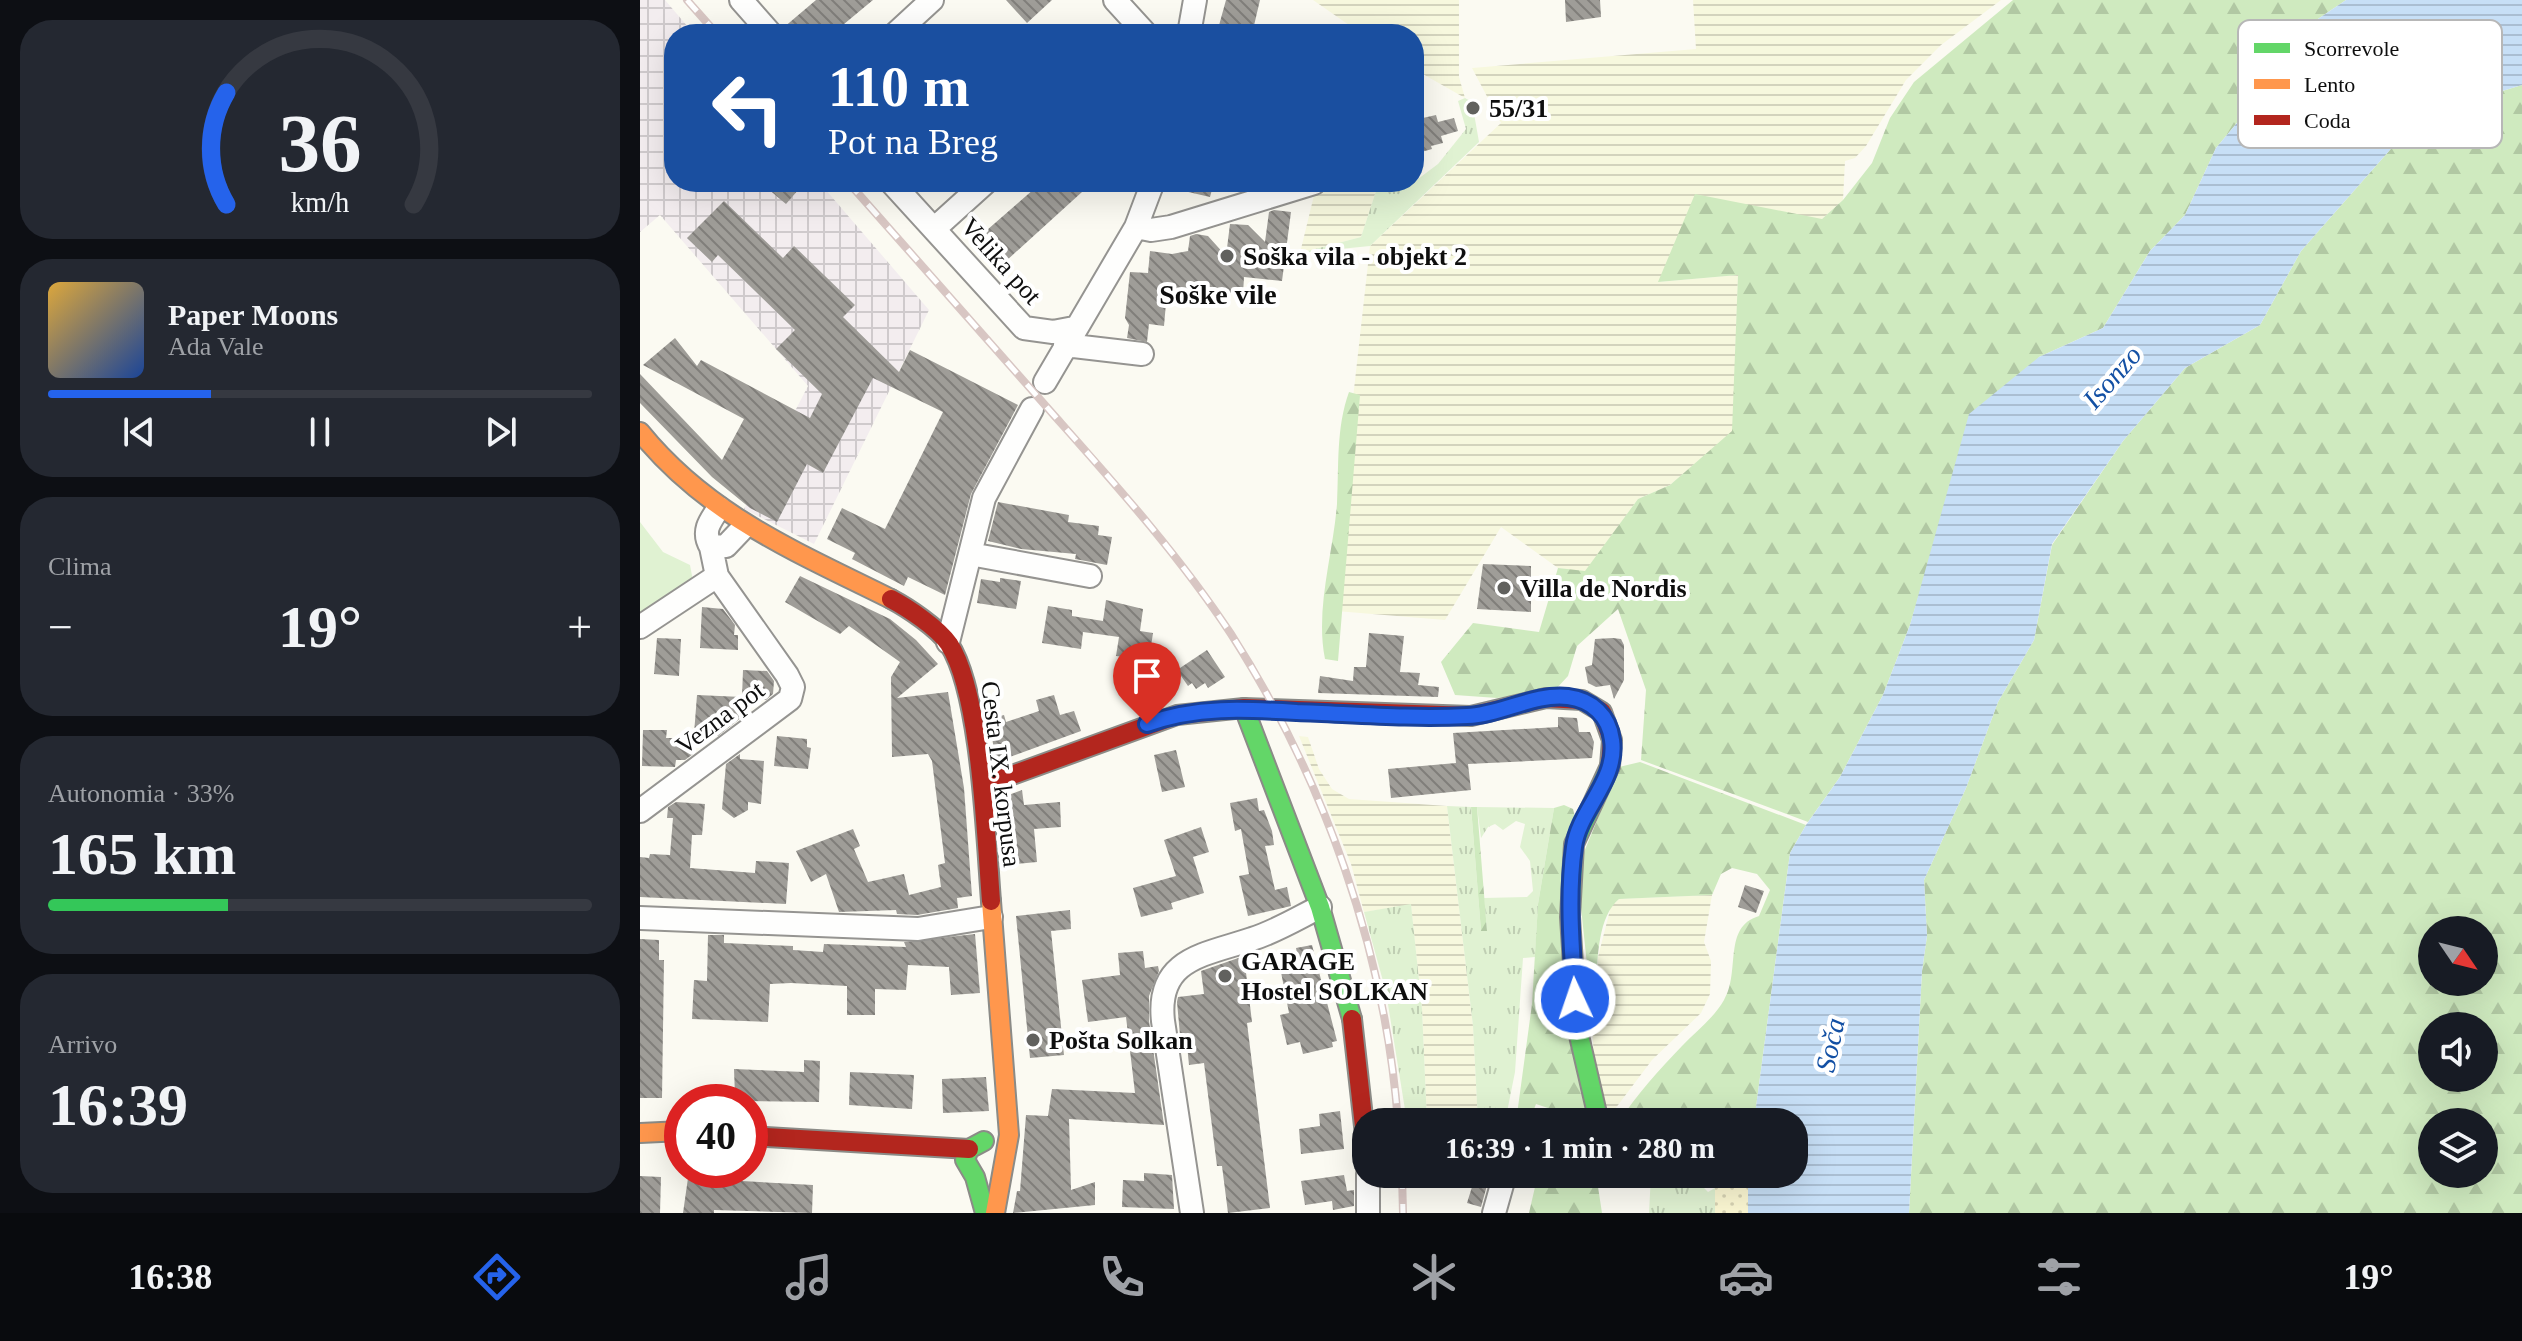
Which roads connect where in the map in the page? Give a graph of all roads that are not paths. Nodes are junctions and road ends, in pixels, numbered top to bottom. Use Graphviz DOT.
graph roads {
  1 [pos="741,0"];
  2 [pos="932,0"];
  3 [pos="1115,0"];
  4 [pos="1195,0"];
  5 [pos="762,24"];
  6 [pos="906,24"];
  7 [pos="1137,24"];
  8 [pos="1191,24"];
  9 [pos="900,192"];
  10 [pos="975,192"];
  11 [pos="1149,192"];
  12 [pos="1285,192"];
  13 [pos="1136,227"];
  14 [pos="934,229"];
  15 [pos="1070,337"];
  16 [pos="1142,354"];
  17 [pos="1045,382"];
  18 [pos="1032,409"];
  19 [pos="640,432"];
  20 [pos="719,508"];
  21 [pos="745,526"];
  22 [pos="711,547"];
  23 [pos="970,554"];
  24 [pos="717,576"];
  25 [pos="1090,576"];
  26 [pos="640,627"];
  27 [pos="948,642"];
  28 [pos="1244,708"];
  29 [pos="982,786"];
  30 [pos="640,811"];
  31 [pos="1320,907"];
  32 [pos="991,917"];
  33 [pos="640,918"];
  34 [pos="1006,1099"];
  35 [pos="1363,1108"];
  36 [pos="1596,1108"];
  37 [pos="664,1132"];
  38 [pos="640,1133"];
  39 [pos="768,1137"];
  40 [pos="1002,1151"];
  41 [pos="974,1158"];
  42 [pos="999,1174"];
  43 [pos="1368,1188"];
  44 [pos="1501,1188"];
  45 [pos="985,1213"];
  46 [pos="995,1213"];
  47 [pos="1192,1213"];
  48 [pos="1368,1213"];
  49 [pos="1494,1213"];
  1 -- 5 [label="street"];
  2 -- 6 [label="street"];
  3 -- 7 [label="street"];
  4 -- 8 [label="street"];
  9 -- 14 [label="street, Velika pot"];
  10 -- 14 [label="street, Velika pot"];
  11 -- 13 [label="street"];
  12 -- 13 [label="street"];
  13 -- 15 [label="street"];
  14 -- 15 [label="street, Velika pot"];
  15 -- 16 [label="street, Velika pot"];
  15 -- 17 [label="street"];
  18 -- 23 [label="street"];
  19 -- 20 [label="street, Cesta IX. korpusa"];
  20 -- 21 [label="street, Cesta IX. korpusa"];
  20 -- 22 [label="street"];
  21 -- 22 [label="street"];
  21 -- 27 [label="street, Cesta IX. korpusa"];
  22 -- 24 [label="street"];
  23 -- 25 [label="street"];
  23 -- 27 [label="street"];
  24 -- 26 [label="street"];
  24 -- 30 [label="street, Vezna pot"];
  27 -- 29 [label="street, Cesta IX. korpusa"];
  28 -- 29 [label="street"];
  28 -- 31 [label="street"];
  28 -- 36 [label="street"];
  29 -- 32 [label="street, Cesta IX. korpusa"];
  31 -- 35 [label="street"];
  31 -- 47 [label="street"];
  32 -- 33 [label="street"];
  32 -- 34 [label="street, Cesta IX. korpusa"];
  34 -- 40 [label="street, Cesta IX. korpusa"];
  34 -- 41 [label="street"];
  37 -- 38 [label="street"];
  39 -- 41 [label="street"];
  40 -- 41 [label="street"];
  40 -- 42 [label="street, Cesta IX. korpusa"];
  41 -- 42 [label="street"];
  41 -- 45 [label="street"];
  42 -- 46 [label="street, Cesta IX. korpusa"];
  43 -- 48 [label="street"];
  44 -- 49 [label="street"];
}
